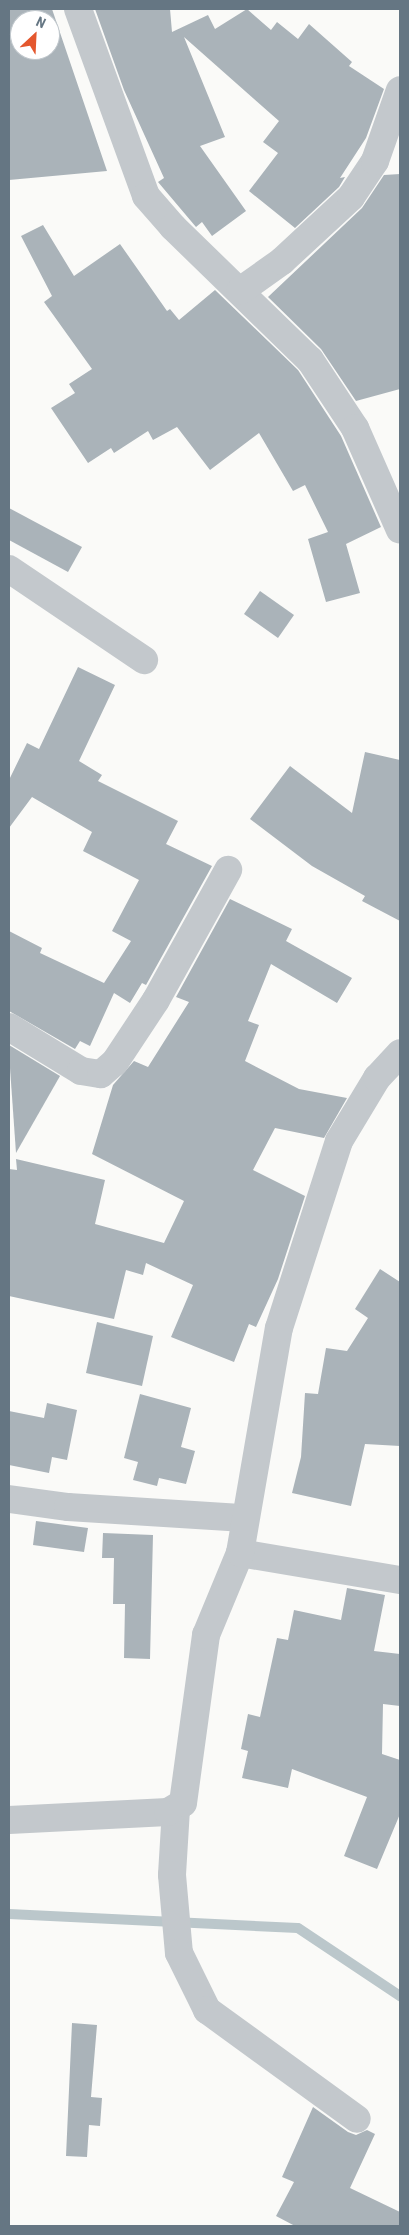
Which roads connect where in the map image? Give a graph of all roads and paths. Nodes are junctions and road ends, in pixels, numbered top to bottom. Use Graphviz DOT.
graph roads {
  1 [pos="78,9"];
  2 [pos="400,90"];
  3 [pos="240,292"];
  4 [pos="400,530"];
  5 [pos="9,569"];
  6 [pos="144,660"];
  7 [pos="228,870"];
  8 [pos="9,1027"];
  9 [pos="400,1053"];
  10 [pos="9,1499"];
  11 [pos="245,1518"];
  12 [pos="240,1553"];
  13 [pos="400,1580"];
  14 [pos="176,1809"];
  15 [pos="9,1820"];
  16 [pos="357,2119"];
  1 -- 3 [label="street"];
  2 -- 3 [label="street"];
  3 -- 4 [label="street"];
  5 -- 6 [label="street"];
  7 -- 8 [label="street"];
  9 -- 11 [label="street"];
  10 -- 11 [label="street"];
  11 -- 12 [label="street"];
  12 -- 13 [label="street"];
  12 -- 14 [label="street"];
  14 -- 15 [label="street"];
  14 -- 16 [label="street"];
}
